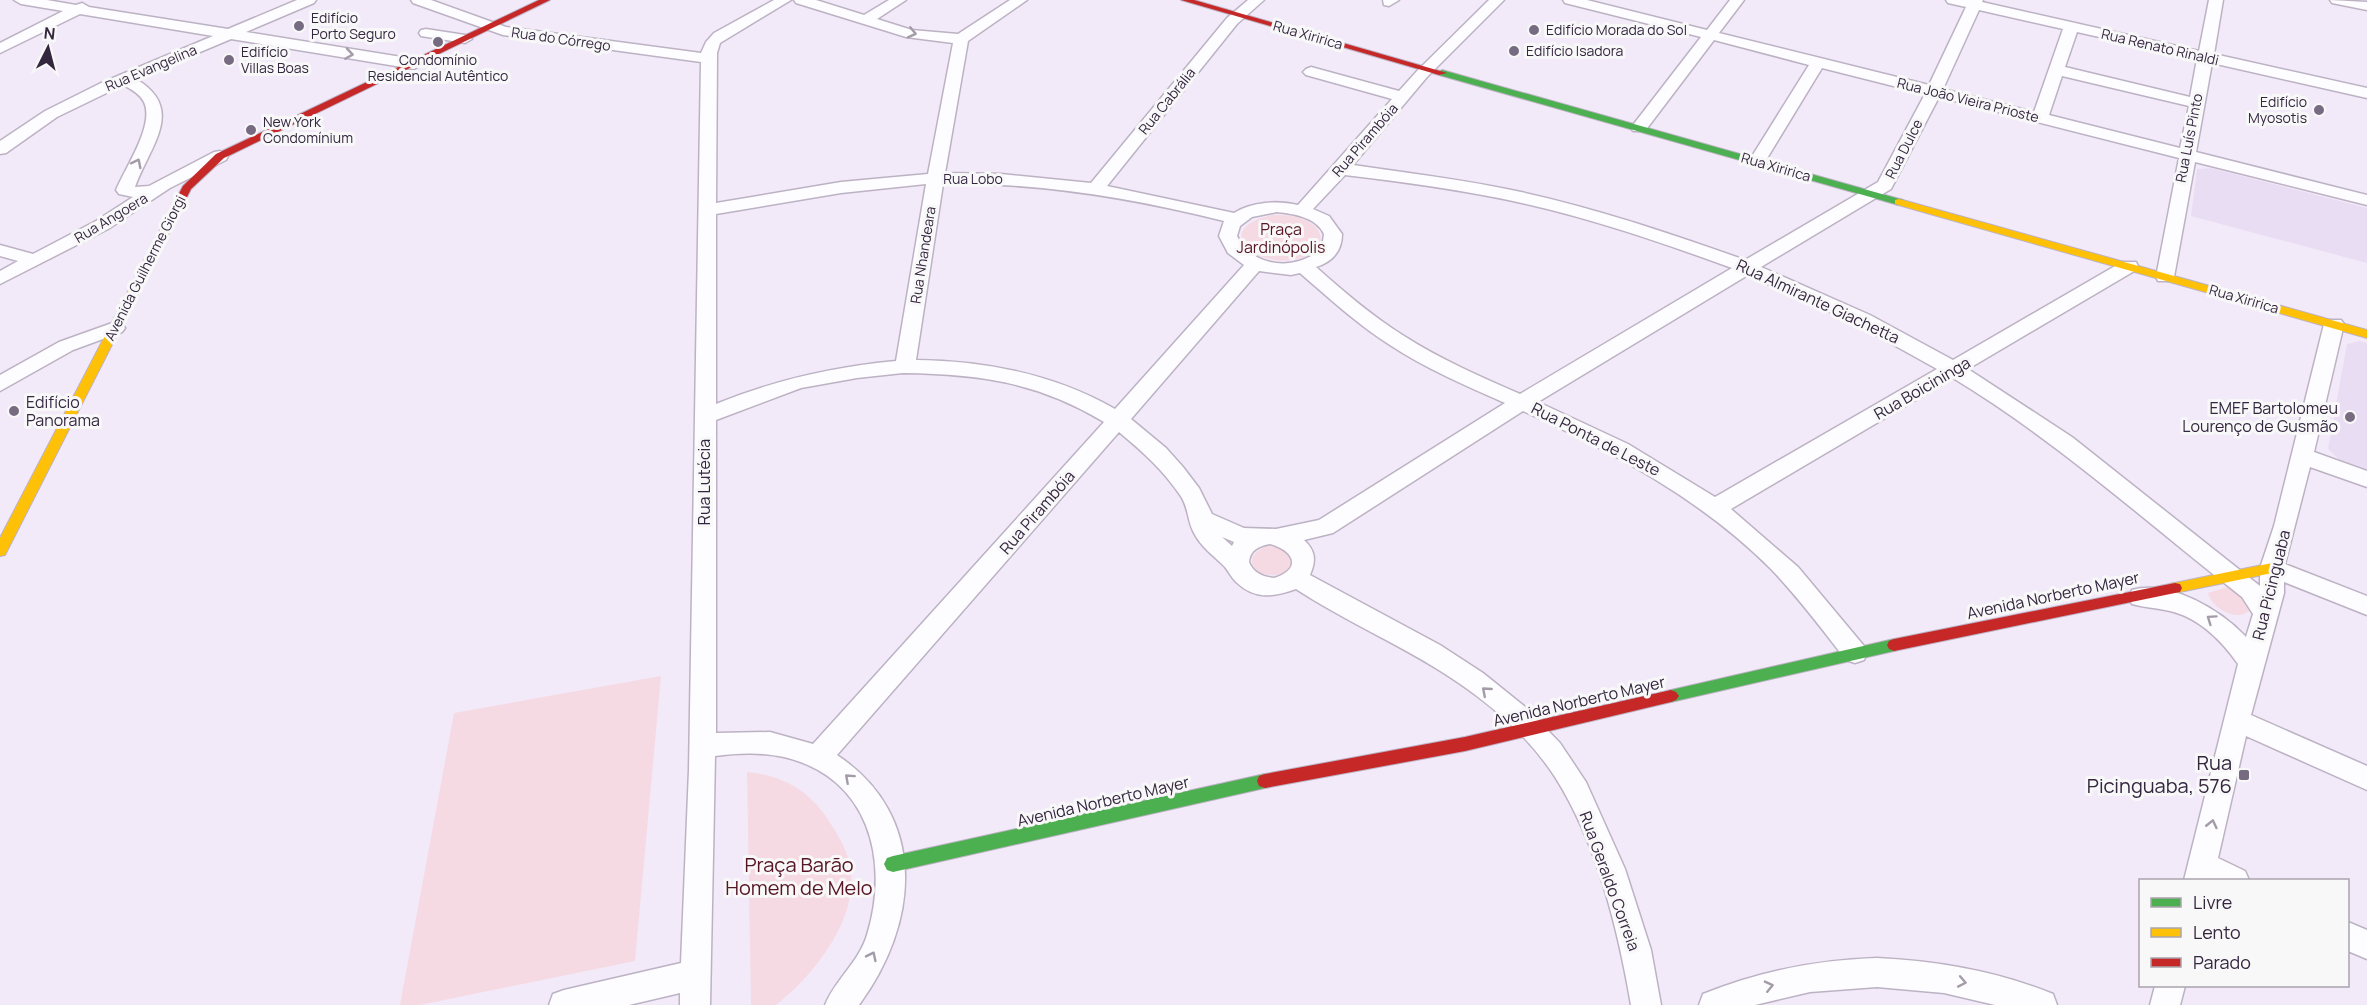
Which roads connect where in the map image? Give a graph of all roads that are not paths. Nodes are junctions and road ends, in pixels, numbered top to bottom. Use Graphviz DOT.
graph roads {
  1 [pos="21,0"];
  2 [pos="93,0"];
  3 [pos="309,0"];
  4 [pos="546,0"];
  5 [pos="784,0"];
  6 [pos="801,0"];
  7 [pos="899,0"];
  8 [pos="1020,0"];
  9 [pos="1185,0"];
  10 [pos="1257,0"];
  11 [pos="1497,0"];
  12 [pos="1570,0"];
  13 [pos="1737,0"];
  14 [pos="1953,0"];
  15 [pos="2216,0"];
  16 [pos="2337,0"];
  17 [pos="423,1"];
  18 [pos="54,2"];
  19 [pos="1975,2"];
  20 [pos="2367,6"];
  21 [pos="78,10"];
  22 [pos="1239,15"];
  23 [pos="865,20"];
  24 [pos="492,27"];
  25 [pos="2072,27"];
  26 [pos="426,33"];
  27 [pos="229,34"];
  28 [pos="1709,35"];
  29 [pos="465,39"];
  30 [pos="961,39"];
  31 [pos="0,49"];
  32 [pos="2204,57"];
  33 [pos="709,60"];
  34 [pos="1818,62"];
  35 [pos="414,64"];
  36 [pos="1428,68"];
  37 [pos="2056,70"];
  38 [pos="1311,72"];
  39 [pos="124,78"];
  40 [pos="1934,91"];
  41 [pos="2367,93"];
  42 [pos="1402,97"];
  43 [pos="2196,103"];
  44 [pos="2040,118"];
  45 [pos="1639,128"];
  46 [pos="0,148"];
  47 [pos="2187,155"];
  48 [pos="220,156"];
  49 [pos="1757,161"];
  50 [pos="1341,169"];
  51 [pos="191,178"];
  52 [pos="935,179"];
  53 [pos="1097,187"];
  54 [pos="125,190"];
  55 [pos="153,192"];
  56 [pos="1871,194"];
  57 [pos="2367,200"];
  58 [pos="708,210"];
  59 [pos="1302,211"];
  60 [pos="1236,219"];
  61 [pos="102,225"];
  62 [pos="0,250"];
  63 [pos="35,260"];
  64 [pos="1254,265"];
  65 [pos="2128,266"];
  66 [pos="1305,267"];
  67 [pos="1747,267"];
  68 [pos="2165,277"];
  69 [pos="0,278"];
  70 [pos="2334,324"];
  71 [pos="115,328"];
  72 [pos="2367,334"];
  73 [pos="905,366"];
  74 [pos="1953,370"];
  75 [pos="0,384"];
  76 [pos="1522,402"];
  77 [pos="704,417"];
  78 [pos="1119,419"];
  79 [pos="2303,456"];
  80 [pos="2367,479"];
  81 [pos="1715,508"];
  82 [pos="1203,519"];
  83 [pos="1325,527"];
  84 [pos="6,529"];
  85 [pos="1270,537"];
  86 [pos="0,551"];
  87 [pos="1238,566"];
  88 [pos="2272,568"];
  89 [pos="1300,572"];
  90 [pos="2230,576"];
  91 [pos="2127,596"];
  92 [pos="2367,606"];
  93 [pos="2266,615"];
  94 [pos="1855,653"];
  95 [pos="2251,662"];
  96 [pos="2237,720"];
  97 [pos="1530,729"];
  98 [pos="702,746"];
  99 [pos="818,757"];
  100 [pos="2367,778"];
  101 [pos="893,864"];
  102 [pos="2200,872"];
  103 [pos="2231,879"];
  104 [pos="2349,936"];
  105 [pos="2367,945"];
  106 [pos="695,975"];
  107 [pos="2170,987"];
  108 [pos="564,1005"];
  109 [pos="695,1005"];
  110 [pos="840,1005"];
  111 [pos="1646,1005"];
  112 [pos="1714,1005"];
  113 [pos="2042,1005"];
  114 [pos="2165,1005"];
  1 -- 18 [label="street"];
  2 -- 21 [label="street"];
  3 -- 27 [label="street, Rua Evangelina"];
  4 -- 24 [label="street"];
  5 -- 33 [label="street, Rua Lutécia"];
  6 -- 23 [label="street"];
  7 -- 23 [label="street"];
  8 -- 30 [label="street"];
  9 -- 22 [label="street, Rua Xiririca"];
  10 -- 22 [label="street, Rua Cabrália"];
  11 -- 36 [label="street, Rua Pirambóia"];
  12 -- 28 [label="street, Rua João Vieira Prioste"];
  13 -- 28 [label="street"];
  14 -- 19 [label="street, Rua Renato Rinaldi"];
  15 -- 32 [label="street, Rua Luís Pinto"];
  16 -- 20 [label="street"];
  17 -- 24 [label="street, Rua do Córrego"];
  18 -- 21 [label="street"];
  19 -- 25 [label="street, Rua Renato Rinaldi"];
  19 -- 40 [label="street, Rua Dulce"];
  21 -- 27 [label="street"];
  21 -- 31 [label="street"];
  22 -- 36 [label="street, Rua Xiririca"];
  22 -- 53 [label="street, Rua Cabrália"];
  23 -- 30 [label="street, one-way"];
  24 -- 29 [label="street"];
  24 -- 33 [label="street, Rua do Córrego"];
  25 -- 32 [label="street, Rua Renato Rinaldi"];
  25 -- 37 [label="street"];
  26 -- 29 [label="street"];
  27 -- 35 [label="street, one-way"];
  27 -- 39 [label="street, Rua Evangelina"];
  28 -- 34 [label="street, Rua João Vieira Prioste"];
  28 -- 45 [label="street"];
  29 -- 35 [label="street"];
  30 -- 52 [label="street, Rua Nhandeara"];
  32 -- 41 [label="street, Rua Renato Rinaldi"];
  32 -- 43 [label="street, Rua Luís Pinto"];
  33 -- 58 [label="street, Rua Lutécia"];
  34 -- 40 [label="street, Rua João Vieira Prioste"];
  34 -- 49 [label="street"];
  35 -- 48 [label="street"];
  36 -- 42 [label="street, Rua Pirambóia"];
  36 -- 45 [label="street, Rua Xiririca"];
  37 -- 43 [label="street"];
  37 -- 44 [label="street"];
  38 -- 42 [label="street"];
  39 -- 46 [label="street, Rua Evangelina"];
  54 -- 39 [label="street, one-way"];
  40 -- 44 [label="street, Rua João Vieira Prioste"];
  40 -- 56 [label="street, Rua Dulce"];
  42 -- 50 [label="street, Rua Pirambóia"];
  43 -- 47 [label="street, Rua Luís Pinto"];
  44 -- 47 [label="street, Rua João Vieira Prioste"];
  45 -- 49 [label="street, Rua Xiririca"];
  47 -- 57 [label="street, Rua João Vieira Prioste"];
  47 -- 68 [label="street, Rua Luís Pinto"];
  48 -- 51 [label="street, Rua Angoera"];
  49 -- 56 [label="street, Rua Xiririca"];
  50 -- 59 [label="street, Rua Pirambóia"];
  50 -- 67 [label="street, Rua Almirante Giachetta"];
  51 -- 55 [label="street, Rua Angoera"];
  51 -- 71 [label="street, Avenida Guilherme Giorgi"];
  52 -- 53 [label="street, Rua Lobo"];
  52 -- 58 [label="street, Rua Lobo"];
  52 -- 73 [label="street, Rua Nhandeara"];
  53 -- 60 [label="street, Rua Lobo"];
  54 -- 55 [label="street"];
  54 -- 61 [label="street"];
  55 -- 61 [label="street, Rua Angoera"];
  56 -- 65 [label="street, Rua Xiririca"];
  56 -- 67 [label="street, Rua Dulce"];
  58 -- 77 [label="street, Rua Lutécia"];
  59 -- 60 [label="street"];
  59 -- 66 [label="street"];
  60 -- 64 [label="street"];
  61 -- 63 [label="street, Rua Angoera"];
  62 -- 63 [label="street"];
  63 -- 69 [label="street, Rua Angoera"];
  64 -- 66 [label="street"];
  64 -- 78 [label="street, Rua Pirambóia"];
  65 -- 68 [label="street, Rua Xiririca"];
  65 -- 74 [label="street, Rua Boicininga"];
  66 -- 76 [label="street, Rua Ponta de Leste"];
  67 -- 74 [label="street, Rua Almirante Giachetta"];
  67 -- 76 [label="street, Rua Dulce"];
  68 -- 70 [label="street, Rua Xiririca"];
  70 -- 72 [label="street, Rua Xiririca"];
  70 -- 79 [label="street, Rua Picinguaba"];
  71 -- 75 [label="street"];
  71 -- 84 [label="street, Avenida Guilherme Giorgi"];
  73 -- 77 [label="street"];
  73 -- 78 [label="street"];
  74 -- 81 [label="street, Rua Boicininga"];
  74 -- 90 [label="street, Rua Almirante Giachetta"];
  76 -- 81 [label="street, Rua Ponta de Leste"];
  76 -- 83 [label="street, Rua Dulce"];
  77 -- 98 [label="street, Rua Lutécia"];
  78 -- 82 [label="street"];
  78 -- 99 [label="street, Rua Pirambóia"];
  79 -- 80 [label="street"];
  79 -- 88 [label="street, Rua Picinguaba"];
  81 -- 94 [label="street, Rua Ponta de Leste"];
  82 -- 85 [label="street"];
  82 -- 87 [label="street"];
  83 -- 85 [label="street"];
  83 -- 89 [label="street"];
  84 -- 86 [label="street, Avenida Guilherme Giorgi"];
  85 -- 87 [label="street"];
  85 -- 89 [label="street"];
  87 -- 89 [label="street"];
  88 -- 90 [label="street, Avenida Norberto Mayer"];
  88 -- 92 [label="street"];
  88 -- 93 [label="street, Rua Picinguaba"];
  97 -- 89 [label="street, Rua Geraldo Correia, one-way"];
  90 -- 91 [label="street, Avenida Norberto Mayer"];
  90 -- 93 [label="street, Rua Almirante Giachetta"];
  91 -- 94 [label="street, Avenida Norberto Mayer"];
  95 -- 91 [label="street, one-way"];
  93 -- 95 [label="street, Rua Picinguaba"];
  94 -- 97 [label="street, Avenida Norberto Mayer"];
  95 -- 96 [label="street, Rua Picinguaba"];
  96 -- 100 [label="street"];
  102 -- 96 [label="street, Rua Picinguaba, one-way"];
  97 -- 101 [label="street, Avenida Norberto Mayer"];
  97 -- 111 [label="street, Rua Geraldo Correia"];
  98 -- 99 [label="street"];
  98 -- 106 [label="street, Rua Lutécia"];
  101 -- 99 [label="street, one-way"];
  110 -- 101 [label="street, one-way"];
  102 -- 103 [label="street"];
  104 -- 105 [label="street"];
  106 -- 108 [label="street"];
  106 -- 109 [label="street, Rua Lutécia"];
  107 -- 114 [label="street"];
  112 -- 113 [label="street, one-way"];
}
